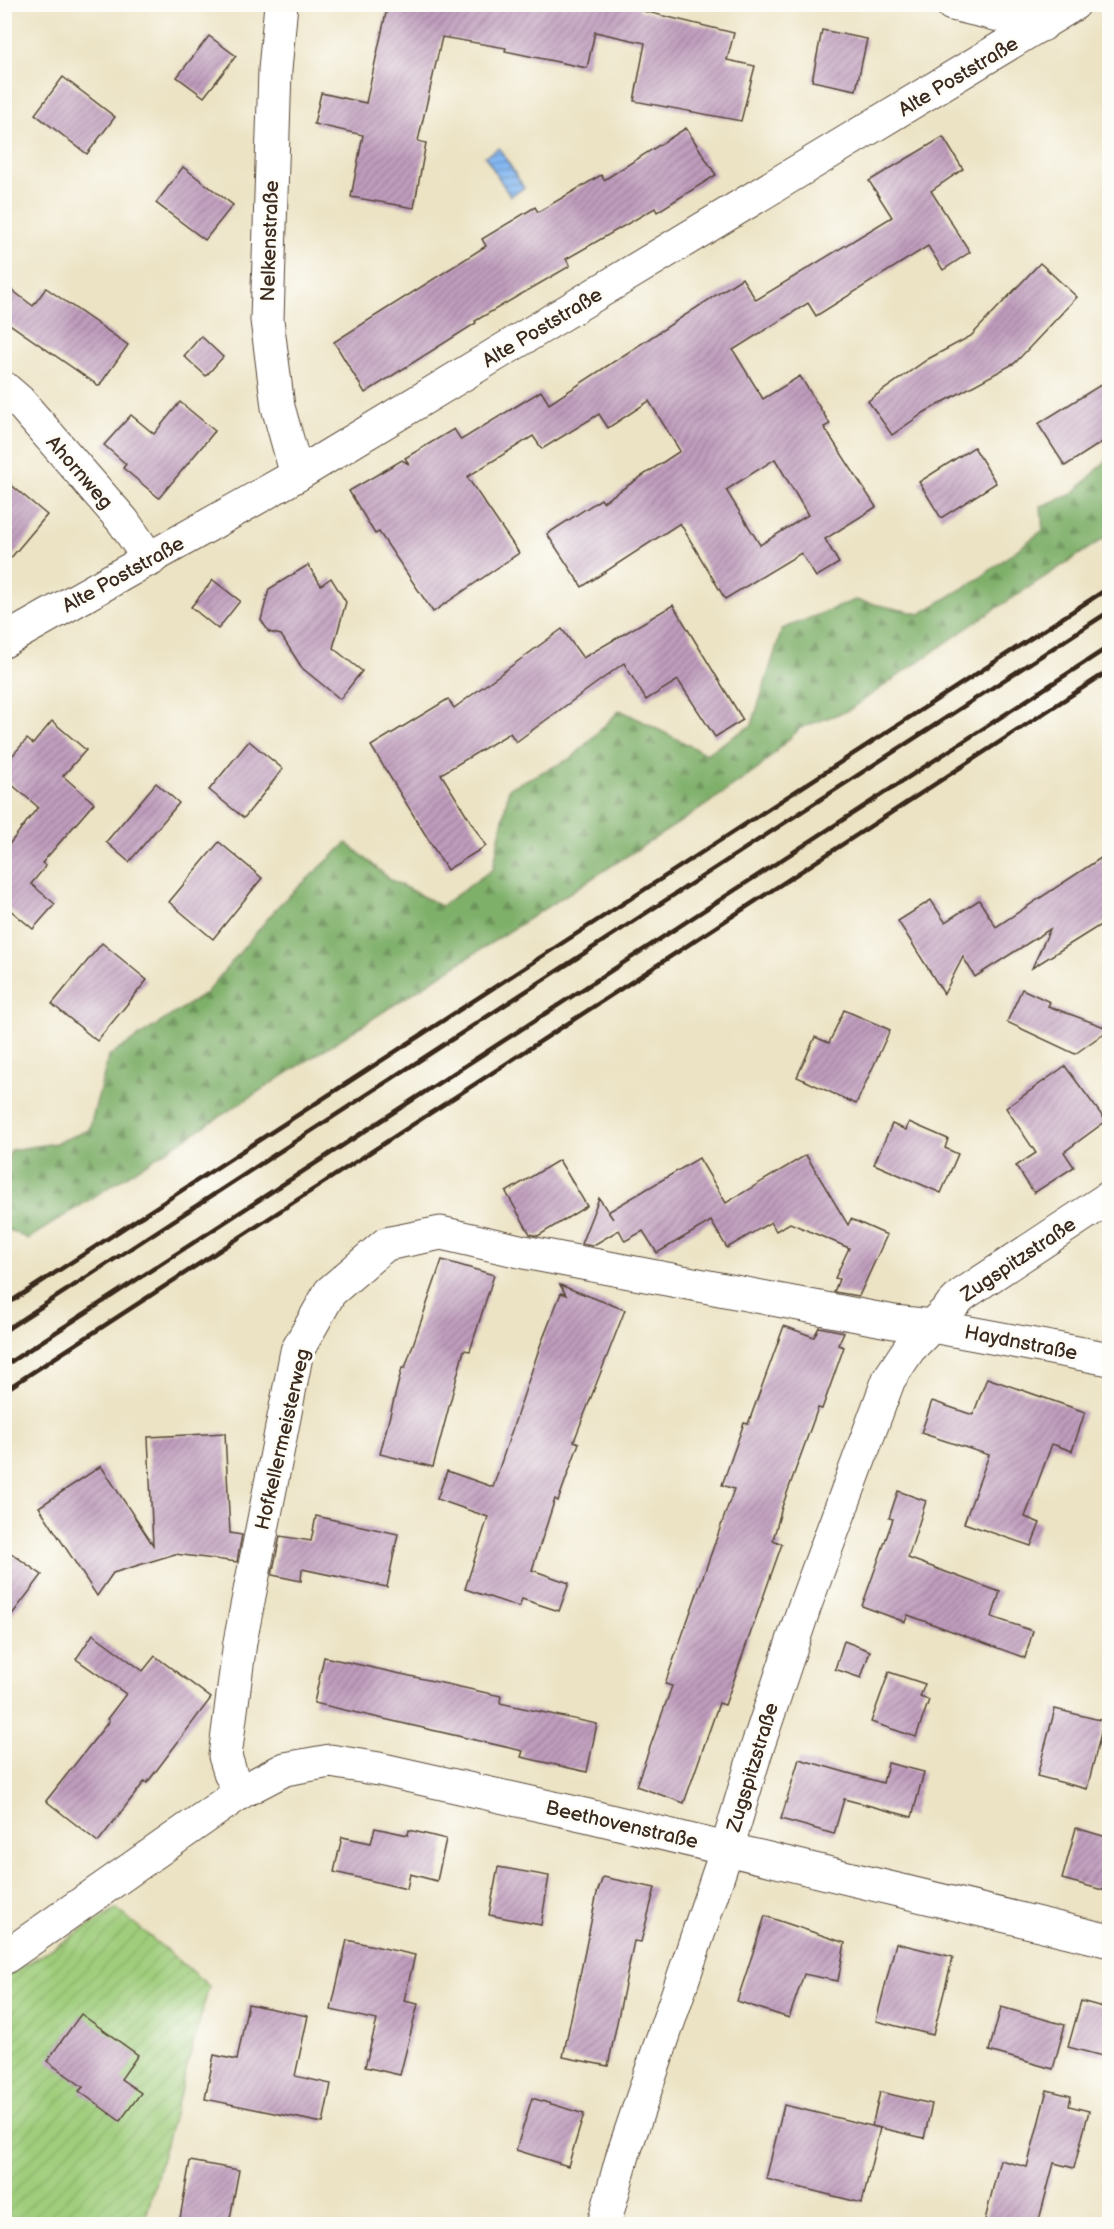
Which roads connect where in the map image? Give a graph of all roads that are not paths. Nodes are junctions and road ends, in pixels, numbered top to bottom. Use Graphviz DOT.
graph roads {
  1 [pos="281,4"];
  2 [pos="952,4"];
  3 [pos="1074,4"];
  4 [pos="1042,25"];
  5 [pos="4,388"];
  6 [pos="297,475"];
  7 [pos="150,560"];
  8 [pos="4,641"];
  9 [pos="1110,1197"];
  10 [pos="932,1326"];
  11 [pos="1110,1359"];
  12 [pos="241,1792"];
  13 [pos="727,1849"];
  14 [pos="1110,1941"];
  15 [pos="4,1958"];
  16 [pos="604,2224"];
  1 -- 6 [label="street, Nelkenstraße"];
  2 -- 4 [label="street"];
  3 -- 4 [label="street, Alte Poststraße"];
  4 -- 6 [label="street, Alte Poststraße"];
  5 -- 7 [label="street, Ahornweg"];
  6 -- 7 [label="street, Alte Poststraße"];
  7 -- 8 [label="street, Alte Poststraße"];
  9 -- 10 [label="street, Zugspitzstraße"];
  10 -- 11 [label="street, Haydnstraße"];
  10 -- 12 [label="street, Hofkellermeisterweg"];
  10 -- 13 [label="street, Zugspitzstraße"];
  12 -- 13 [label="street, Beethovenstraße"];
  12 -- 15 [label="street, Beethovenstraße"];
  13 -- 14 [label="street, Beethovenstraße"];
  13 -- 16 [label="street, Zugspitzstraße"];
}
